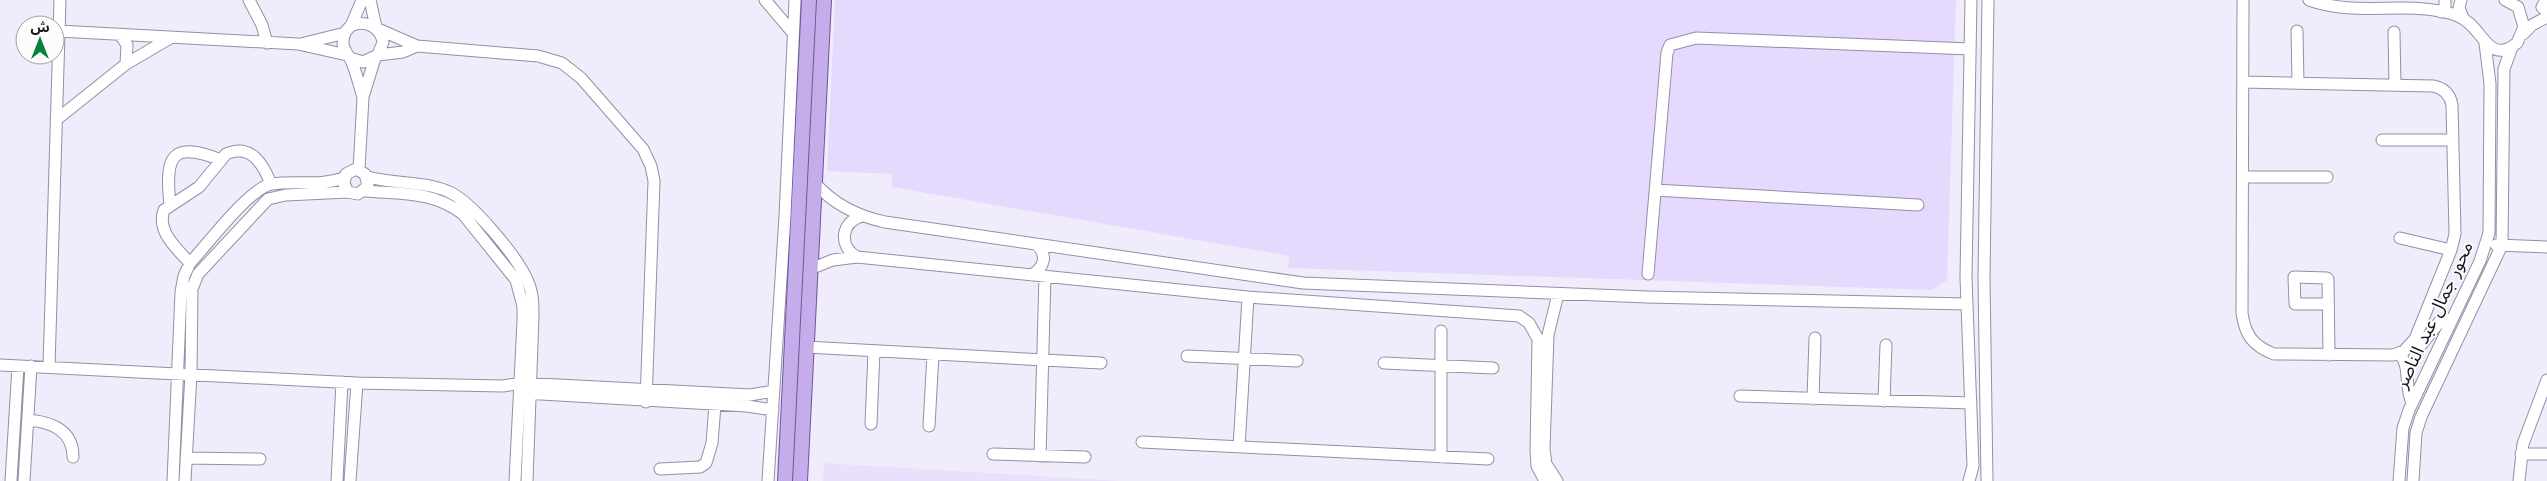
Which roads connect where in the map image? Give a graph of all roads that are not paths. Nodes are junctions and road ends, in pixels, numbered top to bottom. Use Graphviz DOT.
graph roads {
  1 [pos="60,0"];
  2 [pos="249,0"];
  3 [pos="362,0"];
  4 [pos="370,0"];
  5 [pos="764,0"];
  6 [pos="795,0"];
  7 [pos="809,0"];
  8 [pos="824,0"];
  9 [pos="1971,0"];
  10 [pos="1988,0"];
  11 [pos="2244,0"];
  12 [pos="2309,0"];
  13 [pos="2445,0"];
  14 [pos="2461,0"];
  15 [pos="2505,0"];
  16 [pos="2546,0"];
  17 [pos="2441,12"];
  18 [pos="2547,12"];
  19 [pos="60,15"];
  20 [pos="2547,16"];
  21 [pos="2463,18"];
  22 [pos="377,28"];
  23 [pos="348,30"];
  24 [pos="65,31"];
  25 [pos="2297,31"];
  26 [pos="2394,32"];
  27 [pos="793,33"];
  28 [pos="120,34"];
  29 [pos="2523,34"];
  30 [pos="172,37"];
  31 [pos="267,43"];
  32 [pos="2485,43"];
  33 [pos="298,44"];
  34 [pos="416,46"];
  35 [pos="2512,47"];
  36 [pos="1970,49"];
  37 [pos="349,56"];
  38 [pos="376,57"];
  39 [pos="126,64"];
  40 [pos="58,65"];
  41 [pos="2504,69"];
  42 [pos="2489,70"];
  43 [pos="2243,82"];
  44 [pos="2298,83"];
  45 [pos="2395,85"];
  46 [pos="363,97"];
  47 [pos="56,120"];
  48 [pos="2382,140"];
  49 [pos="2454,140"];
  50 [pos="221,160"];
  51 [pos="363,173"];
  52 [pos="2243,177"];
  53 [pos="2327,177"];
  54 [pos="344,178"];
  55 [pos="815,183"];
  56 [pos="271,184"];
  57 [pos="1655,190"];
  58 [pos="365,191"];
  59 [pos="348,192"];
  60 [pos="170,205"];
  61 [pos="1918,205"];
  62 [pos="862,216"];
  63 [pos="2400,238"];
  64 [pos="493,242"];
  65 [pos="1037,244"];
  66 [pos="2486,244"];
  67 [pos="2502,245"];
  68 [pos="2547,247"];
  69 [pos="2451,250"];
  70 [pos="857,257"];
  71 [pos="190,263"];
  72 [pos="810,269"];
  73 [pos="1648,274"];
  74 [pos="1032,275"];
  75 [pos="1045,276"];
  76 [pos="1966,277"];
  77 [pos="1984,278"];
  78 [pos="1558,294"];
  79 [pos="1248,296"];
  80 [pos="1966,304"];
  81 [pos="2328,304"];
  82 [pos="1985,314"];
  83 [pos="1968,317"];
  84 [pos="2452,319"];
  85 [pos="1533,327"];
  86 [pos="1549,327"];
  87 [pos="1442,331"];
  88 [pos="1815,338"];
  89 [pos="1886,345"];
  90 [pos="806,347"];
  91 [pos="2409,347"];
  92 [pos="874,351"];
  93 [pos="933,354"];
  94 [pos="2399,354"];
  95 [pos="2329,355"];
  96 [pos="1187,356"];
  97 [pos="1244,359"];
  98 [pos="1043,360"];
  99 [pos="1297,361"];
  100 [pos="1101,363"];
  101 [pos="1384,363"];
  102 [pos="0,365"];
  103 [pos="18,366"];
  104 [pos="31,366"];
  105 [pos="1441,366"];
  106 [pos="48,367"];
  107 [pos="1494,368"];
  108 [pos="178,374"];
  109 [pos="191,374"];
  110 [pos="2547,380"];
  111 [pos="342,382"];
  112 [pos="357,383"];
  113 [pos="525,388"];
  114 [pos="774,391"];
  115 [pos="646,396"];
  116 [pos="1740,396"];
  117 [pos="1813,399"];
  118 [pos="1884,401"];
  119 [pos="1971,403"];
  120 [pos="2412,403"];
  121 [pos="715,405"];
  122 [pos="773,410"];
  123 [pos="28,420"];
  124 [pos="871,424"];
  125 [pos="929,426"];
  126 [pos="1142,442"];
  127 [pos="1239,447"];
  128 [pos="993,454"];
  129 [pos="2521,454"];
  130 [pos="2547,454"];
  131 [pos="1040,456"];
  132 [pos="72,457"];
  133 [pos="1085,457"];
  134 [pos="1442,457"];
  135 [pos="186,458"];
  136 [pos="1488,459"];
  137 [pos="260,460"];
  138 [pos="660,469"];
  139 [pos="11,481"];
  140 [pos="24,481"];
  141 [pos="173,481"];
  142 [pos="185,481"];
  143 [pos="337,481"];
  144 [pos="350,481"];
  145 [pos="515,481"];
  146 [pos="527,481"];
  147 [pos="768,481"];
  148 [pos="785,481"];
  149 [pos="800,481"];
  150 [pos="1545,481"];
  151 [pos="1557,481"];
  152 [pos="1970,481"];
  153 [pos="1987,481"];
  154 [pos="2399,481"];
  155 [pos="2413,481"];
  156 [pos="2519,481"];
  1 -- 19 [label="street"];
  2 -- 31 [label="street"];
  3 -- 23 [label="street"];
  4 -- 22 [label="street"];
  5 -- 27 [label="street"];
  6 -- 27 [label="street"];
  7 -- 148 [label="main road"];
  8 -- 55 [label="main road"];
  9 -- 36 [label="street"];
  10 -- 77 [label="street"];
  11 -- 43 [label="street"];
  12 -- 17 [label="street"];
  13 -- 17 [label="street"];
  14 -- 21 [label="street"];
  15 -- 29 [label="street"];
  16 -- 18 [label="street"];
  17 -- 21 [label="street"];
  20 -- 29 [label="street"];
  21 -- 32 [label="street"];
  22 -- 23 [label="street"];
  22 -- 34 [label="street"];
  22 -- 38 [label="street"];
  23 -- 33 [label="street"];
  23 -- 37 [label="street"];
  24 -- 28 [label="street"];
  25 -- 44 [label="street"];
  26 -- 45 [label="street"];
  27 -- 114 [label="street"];
  28 -- 30 [label="street"];
  28 -- 39 [label="street"];
  29 -- 35 [label="street"];
  30 -- 31 [label="street"];
  30 -- 39 [label="street"];
  31 -- 33 [label="street"];
  32 -- 35 [label="street"];
  32 -- 42 [label="street, محور جمال عبد الناصر"];
  33 -- 37 [label="street"];
  34 -- 38 [label="street"];
  34 -- 115 [label="street"];
  35 -- 41 [label="street, محور جمال عبد الناصر"];
  36 -- 57 [label="street"];
  36 -- 76 [label="street"];
  37 -- 38 [label="street"];
  37 -- 46 [label="street"];
  38 -- 46 [label="street"];
  39 -- 47 [label="street"];
  40 -- 47 [label="street"];
  41 -- 42 [label="street"];
  41 -- 67 [label="street, محور جمال عبد الناصر"];
  42 -- 66 [label="street, محور جمال عبد الناصر"];
  43 -- 44 [label="street"];
  43 -- 52 [label="street"];
  44 -- 45 [label="street"];
  45 -- 49 [label="street"];
  46 -- 51 [label="street"];
  47 -- 106 [label="street"];
  48 -- 49 [label="street"];
  49 -- 69 [label="street"];
  50 -- 56 [label="street"];
  50 -- 60 [label="street"];
  50 -- 60 [label="street"];
  51 -- 54 [label="street"];
  51 -- 58 [label="street"];
  51 -- 64 [label="street"];
  52 -- 53 [label="street"];
  52 -- 95 [label="street"];
  54 -- 56 [label="street"];
  54 -- 59 [label="street"];
  55 -- 62 [label="street"];
  55 -- 72 [label="main road"];
  56 -- 71 [label="street"];
  57 -- 61 [label="street"];
  57 -- 73 [label="street"];
  58 -- 59 [label="street"];
  58 -- 64 [label="street"];
  59 -- 109 [label="street"];
  60 -- 71 [label="street"];
  62 -- 65 [label="street"];
  62 -- 70 [label="street"];
  63 -- 69 [label="street"];
  64 -- 113 [label="street"];
  65 -- 74 [label="street"];
  65 -- 78 [label="street"];
  66 -- 67 [label="street"];
  66 -- 84 [label="street, محور جمال عبد الناصر"];
  67 -- 68 [label="street"];
  67 -- 155 [label="street, محور جمال عبد الناصر"];
  69 -- 91 [label="street"];
  70 -- 72 [label="street"];
  70 -- 74 [label="street"];
  71 -- 108 [label="street"];
  72 -- 90 [label="main road"];
  74 -- 75 [label="street"];
  75 -- 79 [label="street"];
  75 -- 98 [label="street"];
  76 -- 77 [label="street"];
  76 -- 80 [label="street"];
  77 -- 82 [label="street"];
  78 -- 80 [label="street"];
  78 -- 86 [label="street"];
  79 -- 85 [label="street"];
  79 -- 97 [label="street"];
  80 -- 83 [label="street"];
  81 -- 95 [label="street"];
  82 -- 83 [label="street"];
  82 -- 153 [label="street"];
  83 -- 119 [label="street"];
  84 -- 91 [label="street"];
  84 -- 120 [label="street, محور جمال عبد الناصر"];
  85 -- 86 [label="street"];
  85 -- 150 [label="street"];
  86 -- 151 [label="street"];
  87 -- 105 [label="street"];
  88 -- 117 [label="street"];
  89 -- 118 [label="street"];
  90 -- 92 [label="street"];
  90 -- 149 [label="main road"];
  91 -- 94 [label="street"];
  92 -- 93 [label="street"];
  92 -- 124 [label="street"];
  93 -- 98 [label="street"];
  93 -- 125 [label="street"];
  94 -- 95 [label="street"];
  94 -- 120 [label="street"];
  96 -- 97 [label="street"];
  97 -- 99 [label="street"];
  97 -- 127 [label="street"];
  98 -- 100 [label="street"];
  98 -- 131 [label="street"];
  101 -- 105 [label="street"];
  102 -- 103 [label="street"];
  103 -- 104 [label="street"];
  103 -- 139 [label="street"];
  104 -- 106 [label="street"];
  104 -- 123 [label="street"];
  105 -- 107 [label="street"];
  105 -- 134 [label="street"];
  106 -- 108 [label="street"];
  108 -- 109 [label="street"];
  108 -- 141 [label="street"];
  109 -- 111 [label="street"];
  109 -- 135 [label="street"];
  110 -- 129 [label="street"];
  111 -- 112 [label="street"];
  111 -- 143 [label="street"];
  112 -- 113 [label="street"];
  112 -- 144 [label="street"];
  113 -- 115 [label="street"];
  113 -- 145 [label="street"];
  113 -- 146 [label="street"];
  114 -- 115 [label="street"];
  114 -- 122 [label="street"];
  115 -- 121 [label="street"];
  116 -- 117 [label="street"];
  117 -- 118 [label="street"];
  118 -- 119 [label="street"];
  119 -- 152 [label="street"];
  120 -- 154 [label="street, محور جمال عبد الناصر"];
  121 -- 122 [label="street"];
  121 -- 138 [label="street"];
  122 -- 147 [label="street"];
  123 -- 132 [label="street"];
  123 -- 140 [label="street"];
  126 -- 127 [label="street"];
  127 -- 134 [label="street"];
  128 -- 131 [label="street"];
  129 -- 130 [label="street"];
  129 -- 156 [label="street"];
  131 -- 133 [label="street"];
  134 -- 136 [label="street"];
  135 -- 137 [label="street"];
  135 -- 142 [label="street"];
}
